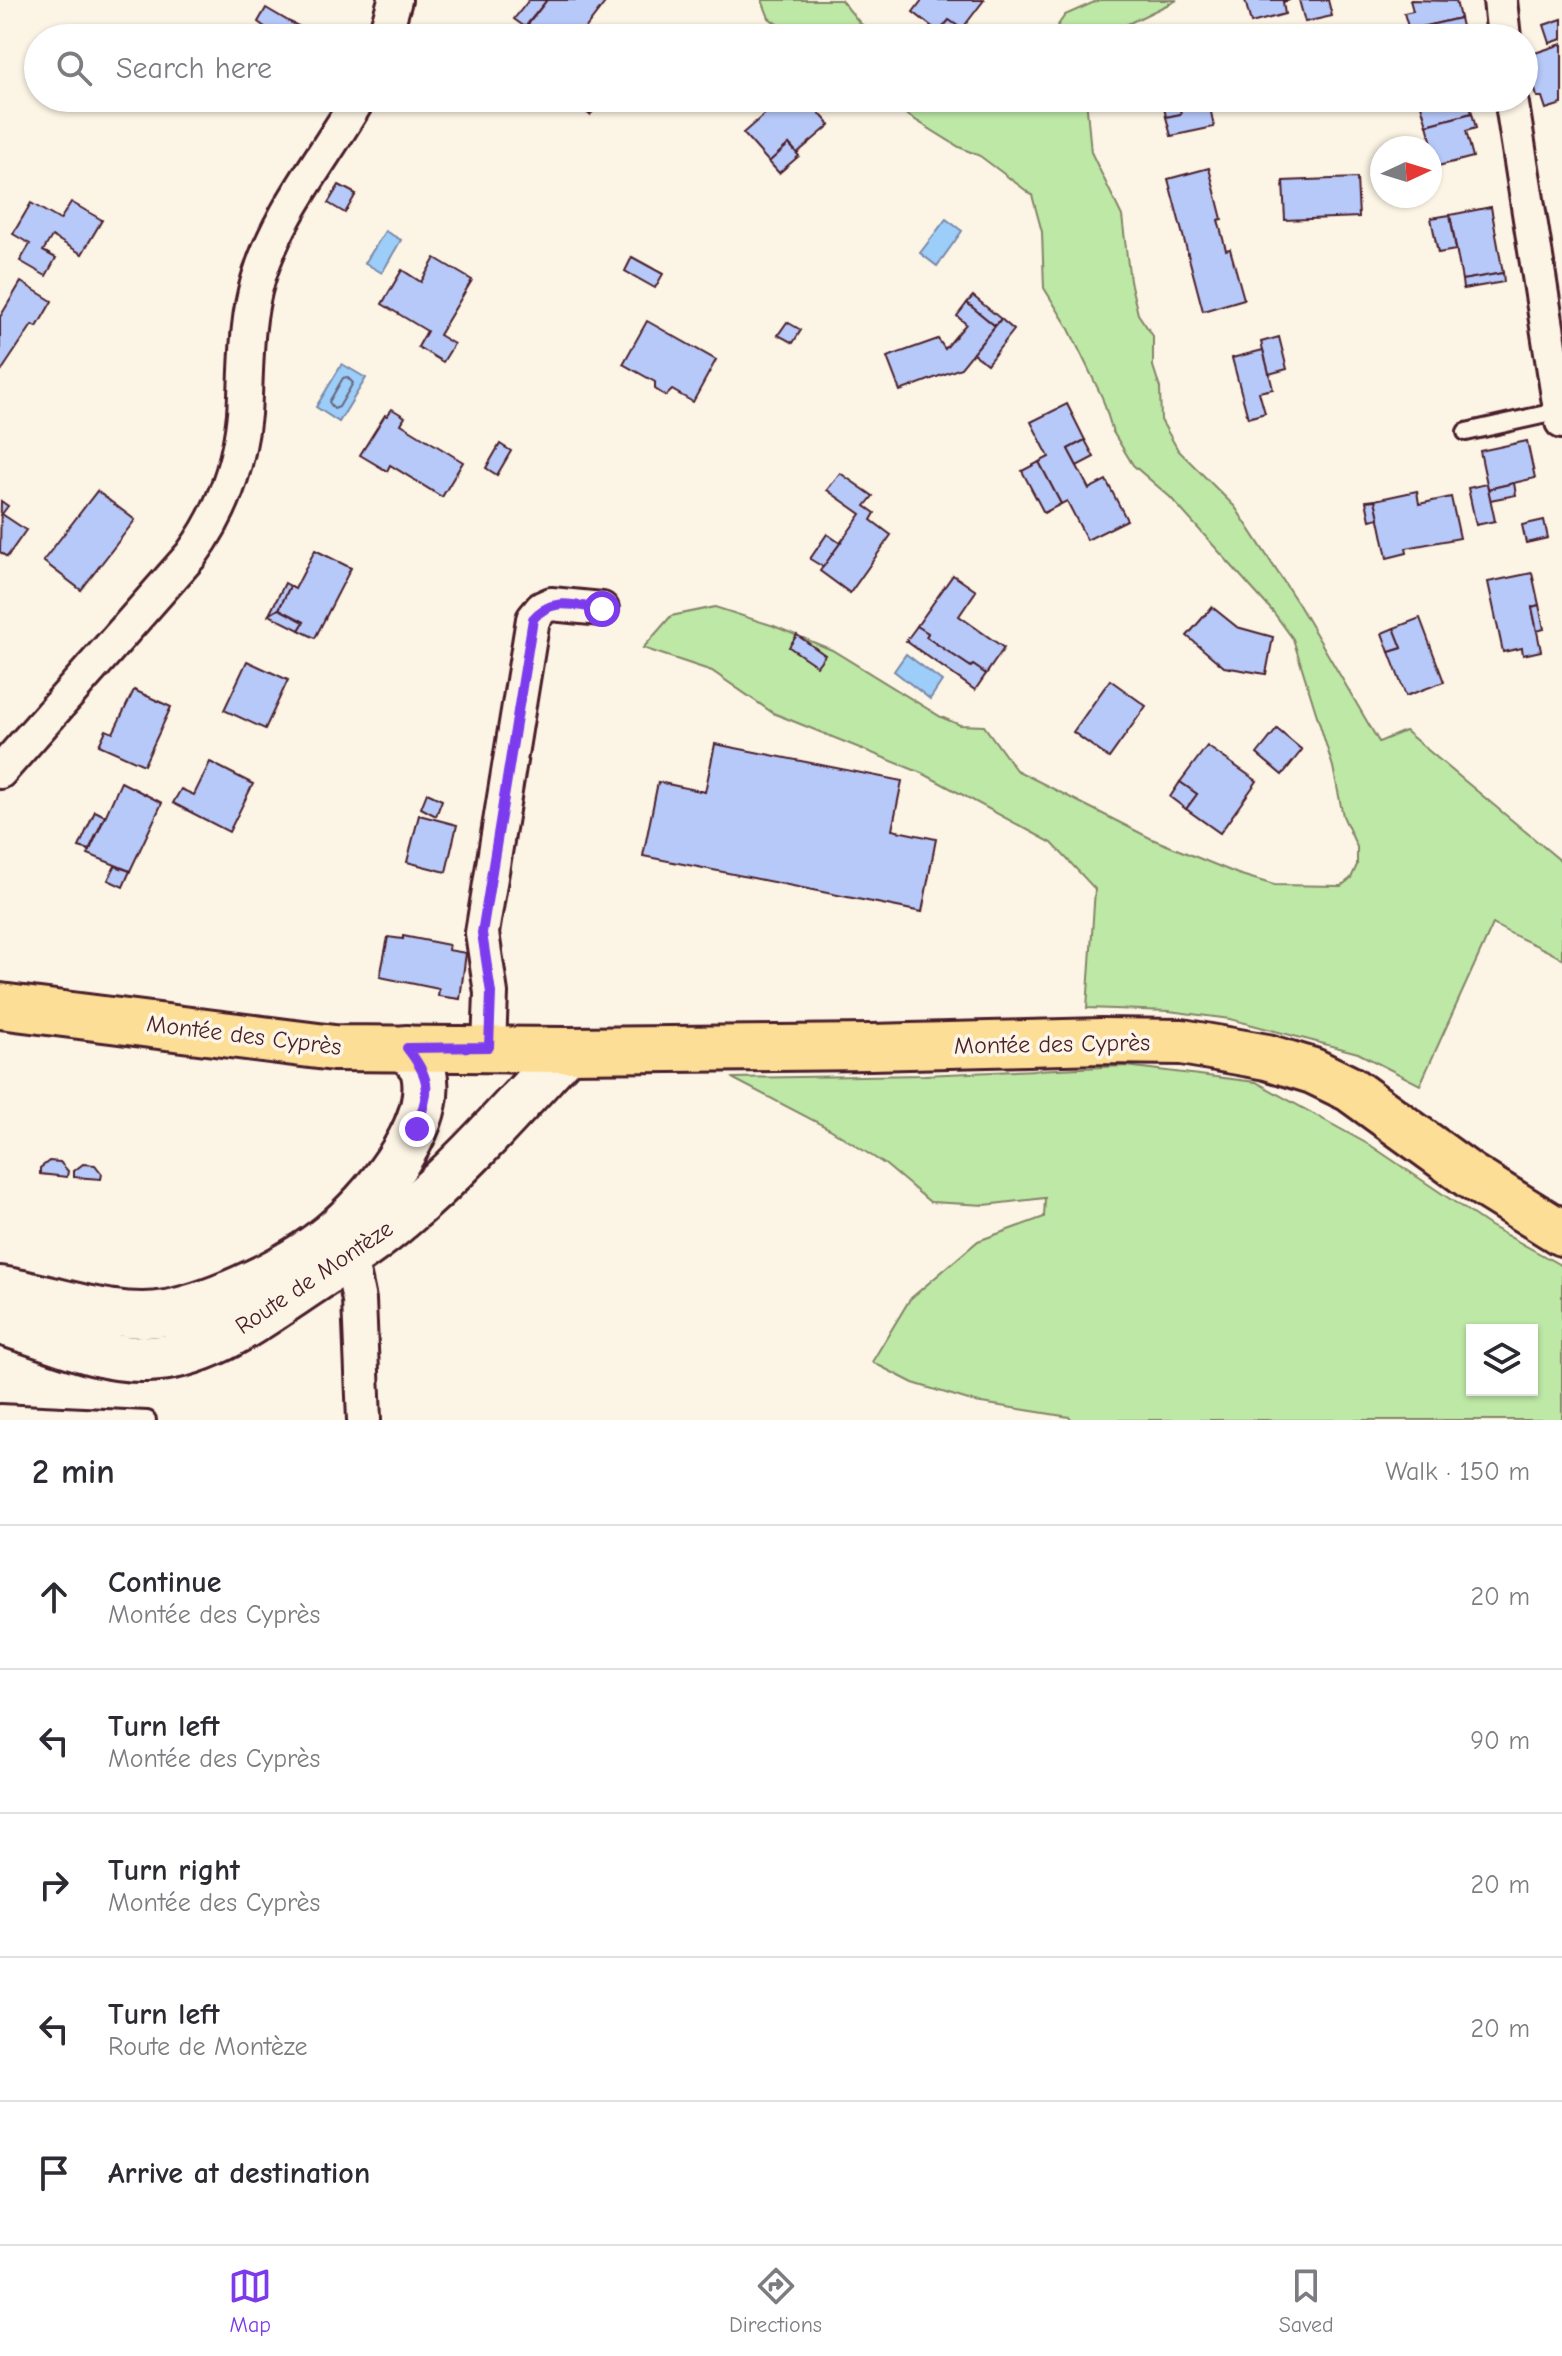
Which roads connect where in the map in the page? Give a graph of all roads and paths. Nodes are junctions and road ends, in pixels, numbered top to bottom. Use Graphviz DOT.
graph roads {
  1 [pos="395,0"];
  2 [pos="1500,0"];
  3 [pos="388,24"];
  4 [pos="1503,24"];
  5 [pos="350,112"];
  6 [pos="1513,112"];
  7 [pos="1561,416"];
  8 [pos="1466,432"];
  9 [pos="602,609"];
  10 [pos="0,772"];
  11 [pos="0,1006"];
  12 [pos="489,1047"];
  13 [pos="407,1048"];
  14 [pos="567,1050"];
  15 [pos="1562,1233"];
  16 [pos="338,1247"];
  17 [pos="0,1289"];
  18 [pos="0,1322"];
  19 [pos="0,1413"];
  20 [pos="147,1420"];
  21 [pos="364,1420"];
  1 -- 3 [label="street"];
  2 -- 4 [label="street"];
  5 -- 10 [label="street"];
  6 -- 7 [label="street"];
  7 -- 8 [label="lane"];
  9 -- 12 [label="street"];
  11 -- 13 [label="main road, Montée des Cyprès"];
  12 -- 13 [label="main road, Montée des Cyprès"];
  12 -- 14 [label="main road, Montée des Cyprès"];
  13 -- 16 [label="street, Route de Montèze"];
  14 -- 15 [label="main road, Montée des Cyprès"];
  14 -- 16 [label="street, Route de Montèze"];
  16 -- 17 [label="street, Route de Montèze"];
  16 -- 18 [label="street, Route de Montèze"];
  16 -- 21 [label="street"];
  19 -- 20 [label="lane"];
}
